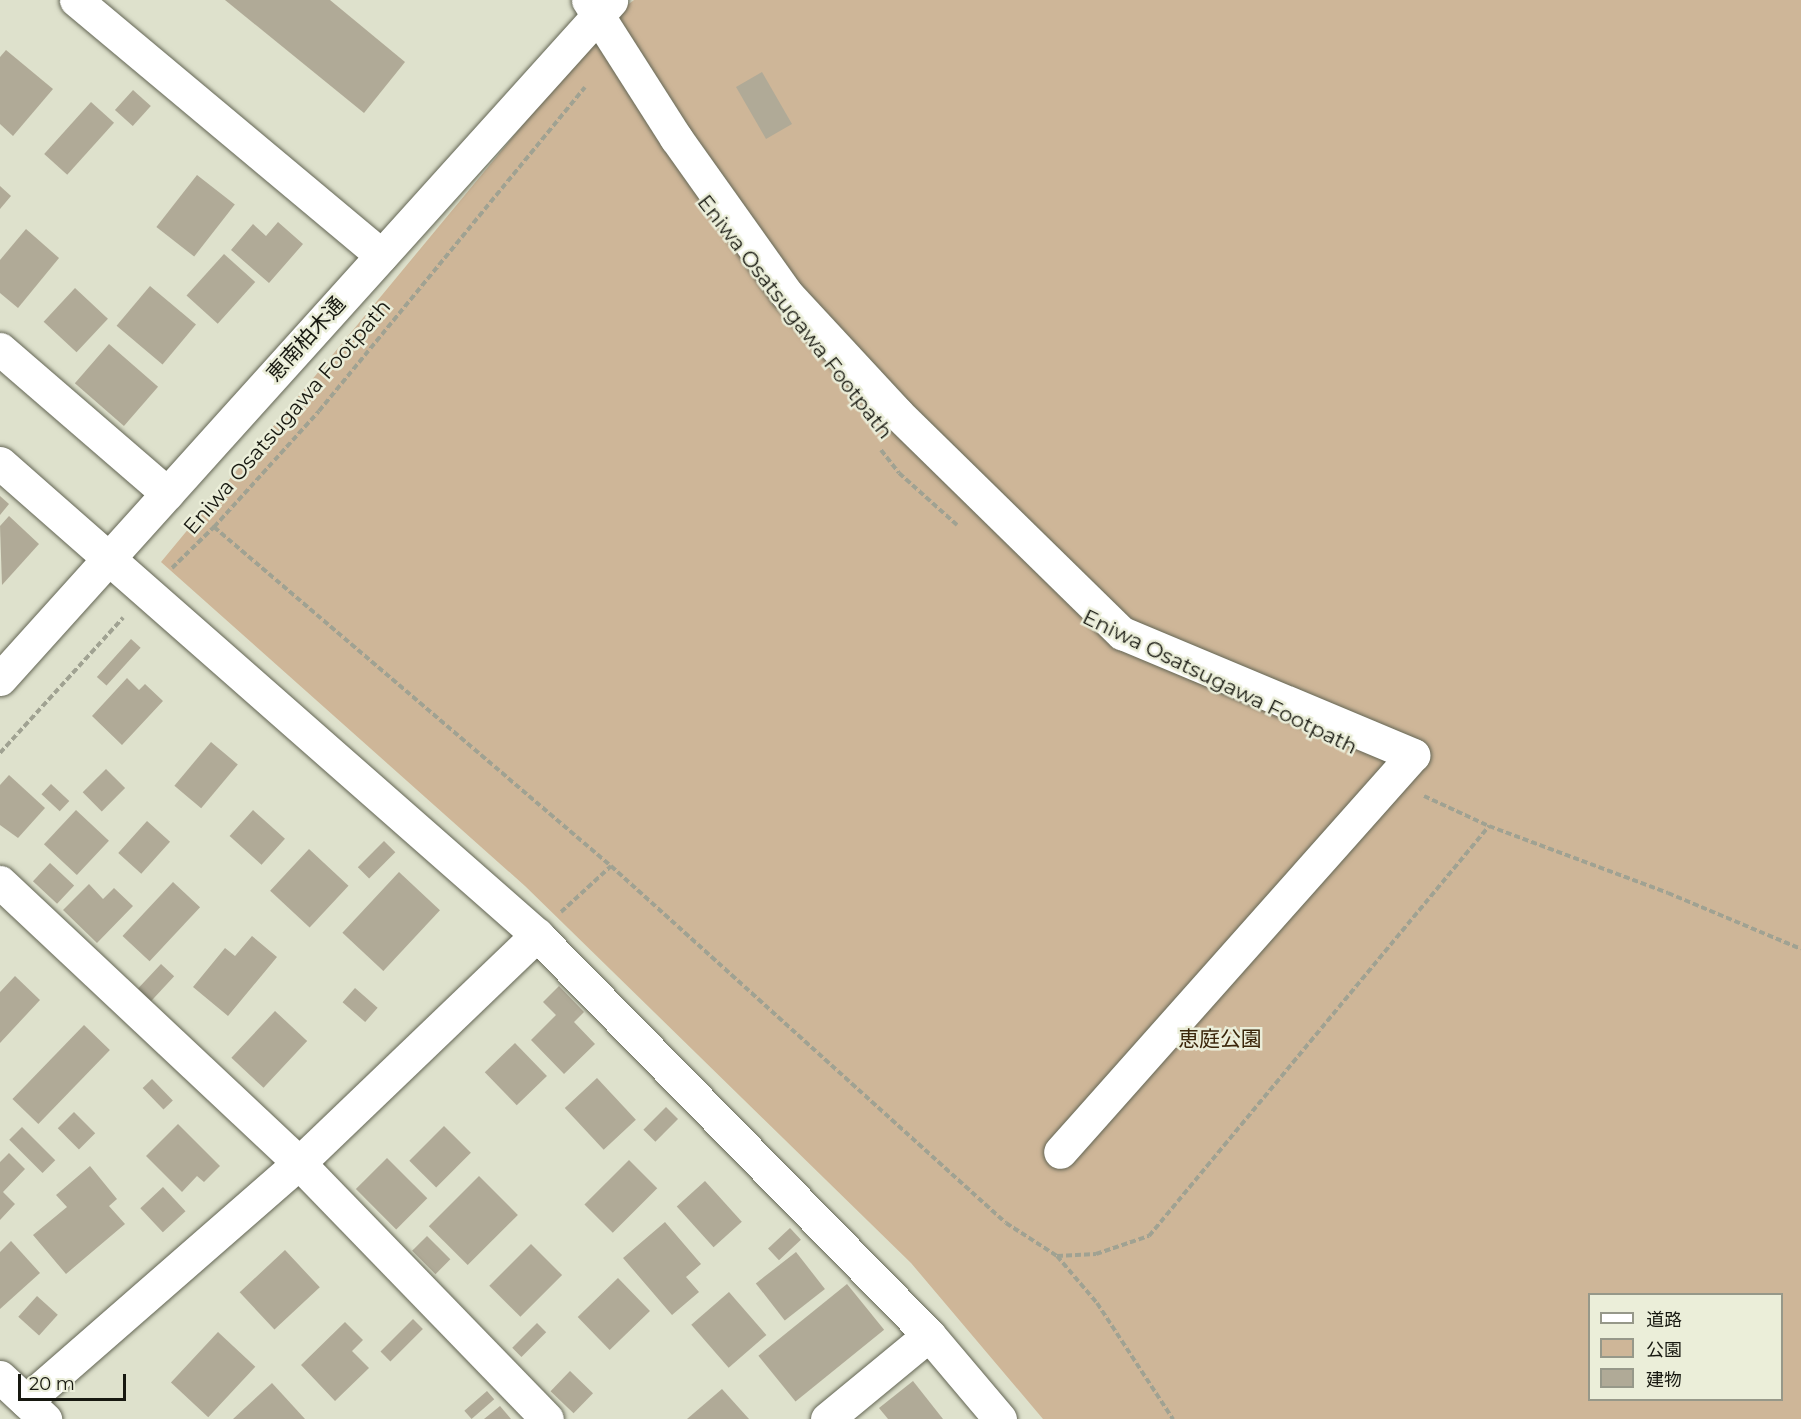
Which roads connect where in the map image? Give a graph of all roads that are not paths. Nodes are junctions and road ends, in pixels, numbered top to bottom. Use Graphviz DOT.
graph roads {
  1 [pos="76,0"];
  2 [pos="599,5"];
  3 [pos="381,255"];
  4 [pos="0,349"];
  5 [pos="0,463"];
  6 [pos="167,493"];
  7 [pos="110,557"];
  8 [pos="0,679"];
  9 [pos="0,882"];
  10 [pos="547,926"];
  11 [pos="1060,1152"];
  12 [pos="298,1163"];
  13 [pos="929,1335"];
  14 [pos="0,1377"];
  15 [pos="35,1410"];
  16 [pos="547,1419"];
  17 [pos="827,1419"];
  18 [pos="1000,1419"];
  1 -- 3 [label="street"];
  2 -- 3 [label="street, 恵南柏木通"];
  2 -- 11 [label="street"];
  3 -- 6 [label="street, 恵南柏木通"];
  4 -- 6 [label="street"];
  5 -- 7 [label="street"];
  6 -- 7 [label="street, 恵南柏木通"];
  7 -- 8 [label="street, 恵南柏木通"];
  7 -- 10 [label="street"];
  9 -- 12 [label="street"];
  10 -- 12 [label="street"];
  10 -- 13 [label="street"];
  12 -- 15 [label="street"];
  12 -- 16 [label="street"];
  13 -- 17 [label="street"];
  13 -- 18 [label="street"];
  14 -- 15 [label="street"];
}
